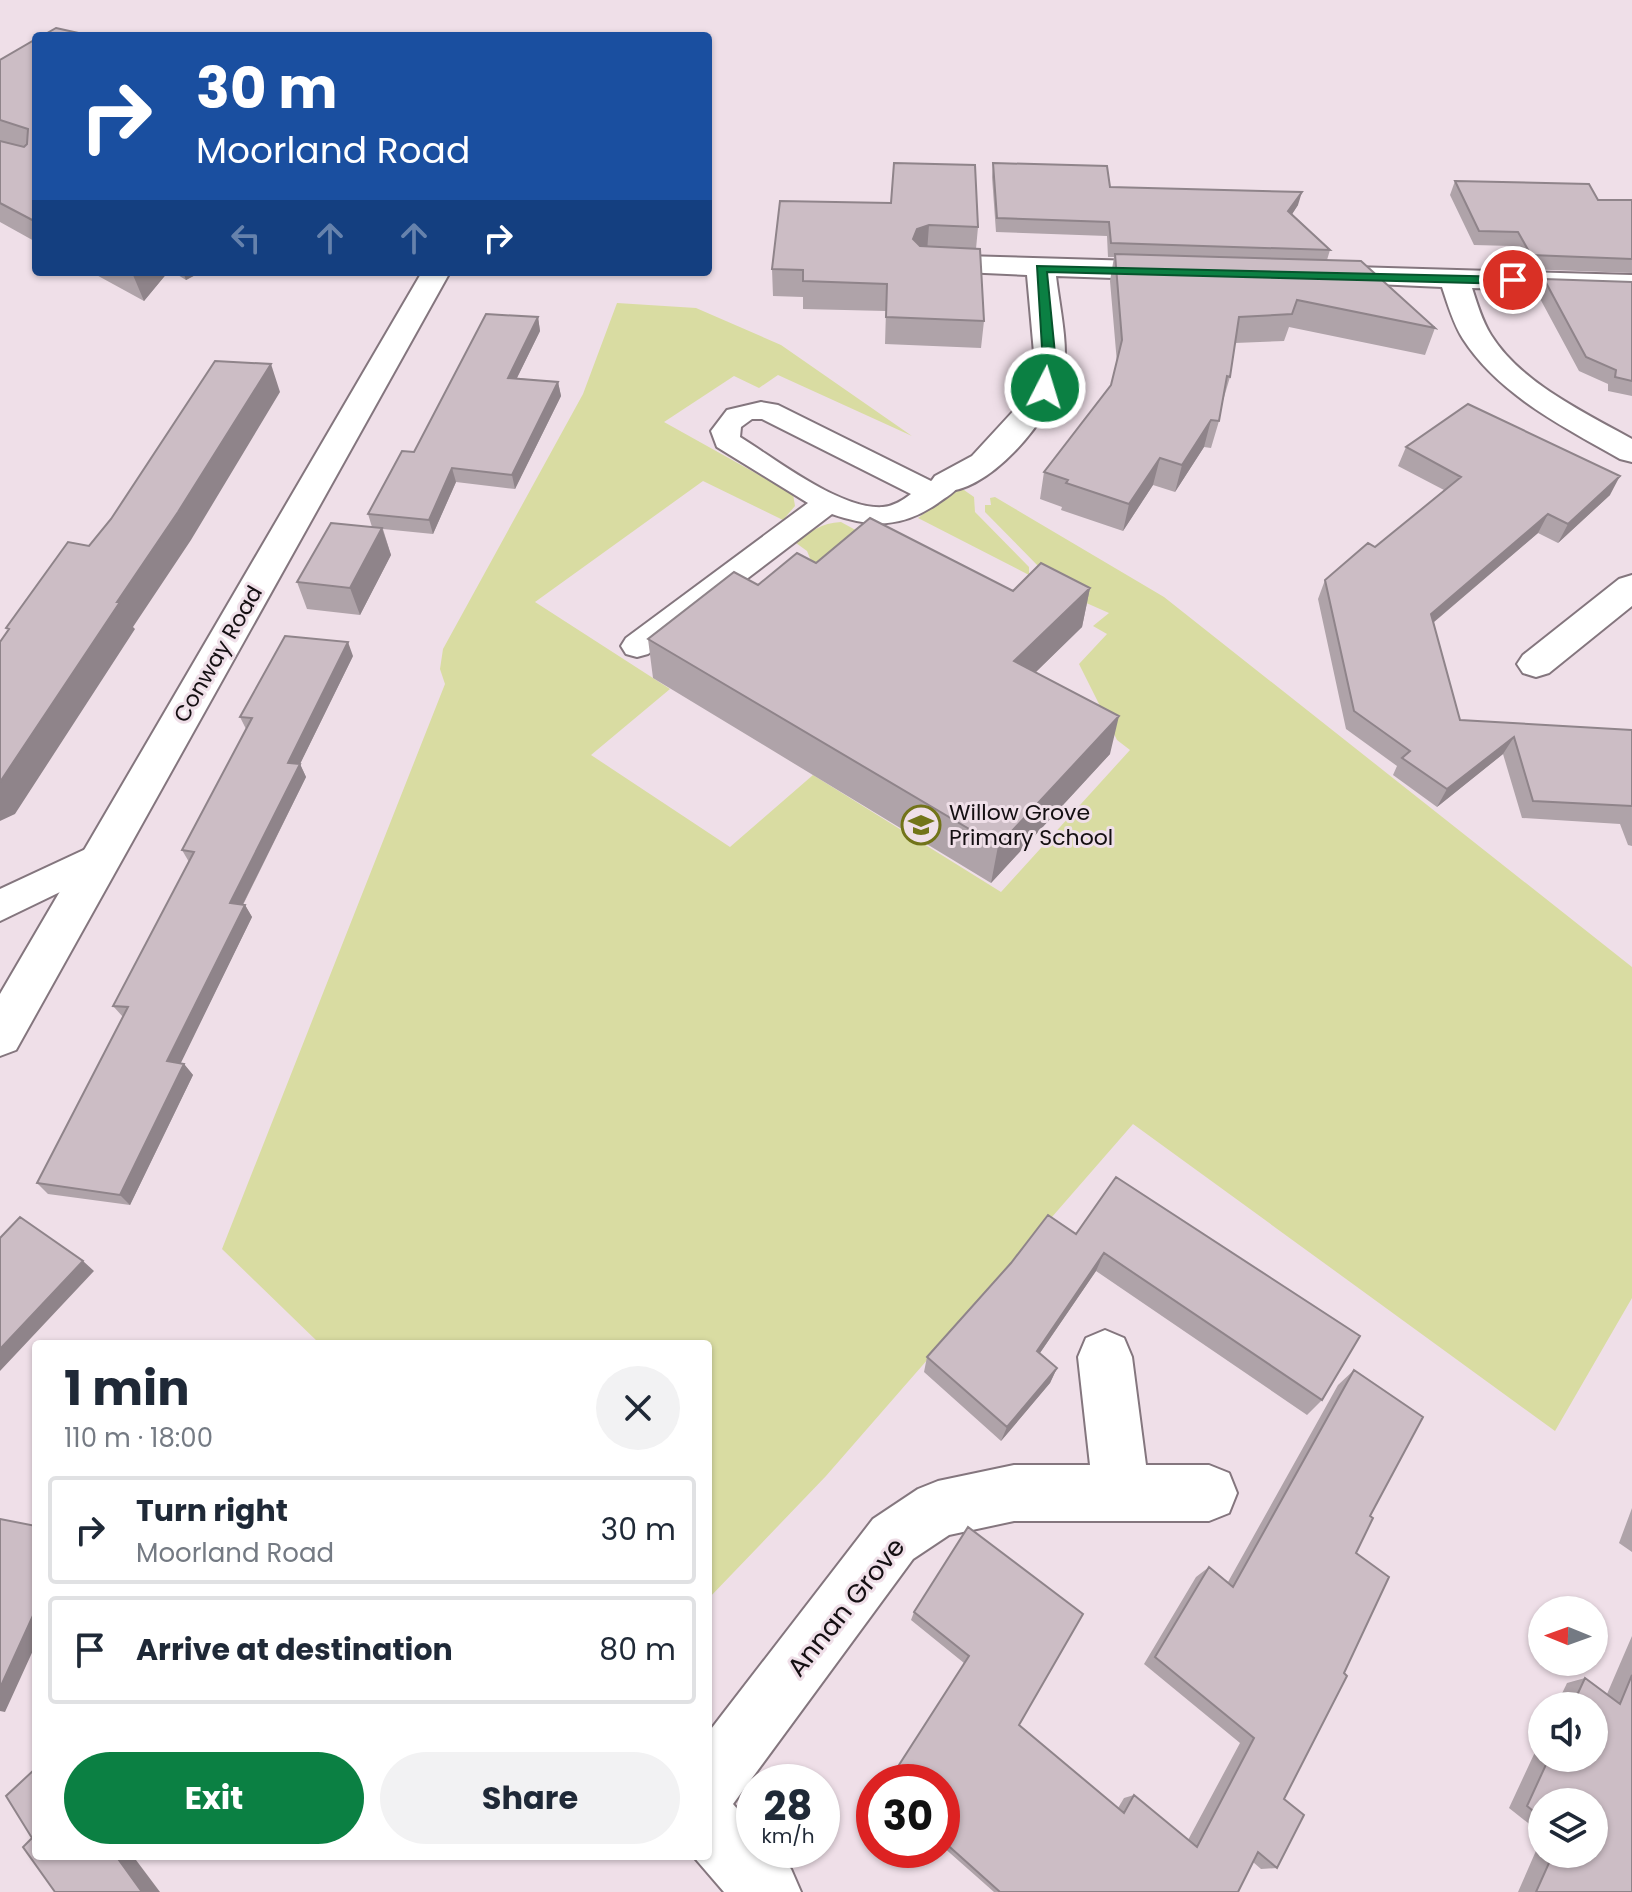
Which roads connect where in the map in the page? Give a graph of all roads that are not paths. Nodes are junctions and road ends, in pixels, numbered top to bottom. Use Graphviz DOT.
graph roads {
  1 [pos="928,264"];
  2 [pos="1041,268"];
  3 [pos="1200,272"];
  4 [pos="1295,274"];
  5 [pos="434,276"];
  6 [pos="1454,279"];
  7 [pos="1632,284"];
  8 [pos="1632,452"];
  9 [pos="940,488"];
  10 [pos="828,502"];
  11 [pos="884,516"];
  12 [pos="915,543"];
  13 [pos="1632,587"];
  14 [pos="637,646"];
  15 [pos="1536,664"];
  16 [pos="103,855"];
  17 [pos="0,906"];
  18 [pos="0,1036"];
  19 [pos="1105,1357"];
  20 [pos="1121,1493"];
  21 [pos="1209,1493"];
  22 [pos="712,1780"];
  23 [pos="712,1829"];
  24 [pos="768,1892"];
  1 -- 2 [label="street"];
  2 -- 3 [label="street"];
  2 -- 9 [label="street"];
  4 -- 6 [label="street"];
  5 -- 16 [label="street, Conway Road"];
  6 -- 7 [label="street"];
  6 -- 8 [label="street"];
  9 -- 10 [label="lane"];
  9 -- 11 [label="lane"];
  10 -- 11 [label="lane"];
  10 -- 14 [label="lane"];
  11 -- 12 [label="lane"];
  13 -- 15 [label="street"];
  16 -- 17 [label="lane"];
  16 -- 18 [label="street, Conway Road"];
  19 -- 20 [label="street"];
  20 -- 21 [label="street, Annan Grove"];
  20 -- 22 [label="street, Annan Grove"];
  23 -- 24 [label="street"];
}
